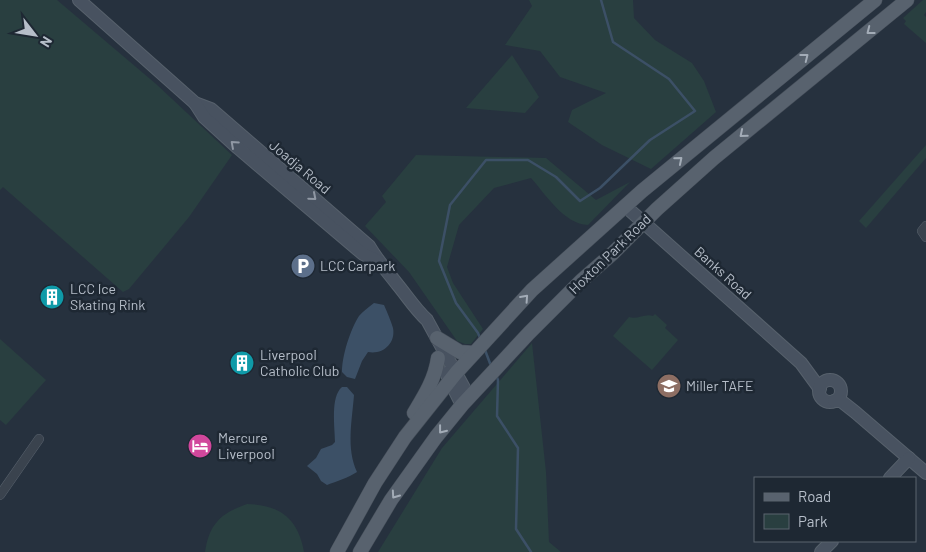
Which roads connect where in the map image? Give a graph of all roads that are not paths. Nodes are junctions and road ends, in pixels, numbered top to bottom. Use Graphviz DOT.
graph roads {
  1 [pos="79,0"];
  2 [pos="875,0"];
  3 [pos="907,0"];
  4 [pos="91,6"];
  5 [pos="625,206"];
  6 [pos="642,223"];
  7 [pos="926,226"];
  8 [pos="926,236"];
  9 [pos="418,312"];
  10 [pos="437,338"];
  11 [pos="472,354"];
  12 [pos="438,358"];
  13 [pos="801,363"];
  14 [pos="453,377"];
  15 [pos="829,380"];
  16 [pos="820,389"];
  17 [pos="838,397"];
  18 [pos="466,401"];
  19 [pos="39,439"];
  20 [pos="909,458"];
  21 [pos="384,468"];
  22 [pos="926,473"];
  23 [pos="891,477"];
  24 [pos="0,495"];
  25 [pos="831,542"];
  26 [pos="337,552"];
  27 [pos="360,552"];
  28 [pos="821,552"];
  1 -- 4 [label="main road, Joadja Road"];
  5 -- 2 [label="main road, Hoxton Park Road, one-way"];
  3 -- 6 [label="main road, Hoxton Park Road, one-way"];
  4 -- 9 [label="main road, Joadja Road"];
  5 -- 6 [label="main road, Banks Road"];
  11 -- 5 [label="main road, Hoxton Park Road, one-way"];
  6 -- 13 [label="main road, Banks Road"];
  6 -- 18 [label="main road, Hoxton Park Road"];
  7 -- 8 [label="street"];
  9 -- 10 [label="main road, Joadja Road"];
  9 -- 12 [label="main road, Joadja Road"];
  10 -- 11 [label="main road"];
  10 -- 14 [label="main road, Joadja Road"];
  11 -- 14 [label="main road, Hoxton Park Road"];
  12 -- 14 [label="main road, Joadja Road"];
  12 -- 21 [label="main road"];
  13 -- 15 [label="main road, Banks Road"];
  13 -- 16 [label="main road, Banks Road"];
  14 -- 18 [label="main road, Joadja Road"];
  14 -- 21 [label="main road, Hoxton Park Road"];
  15 -- 16 [label="main road"];
  15 -- 17 [label="main road"];
  16 -- 17 [label="main road"];
  17 -- 20 [label="main road"];
  18 -- 27 [label="main road, Hoxton Park Road, one-way"];
  19 -- 24 [label="street"];
  20 -- 22 [label="main road"];
  20 -- 23 [label="main road"];
  21 -- 26 [label="main road, Hoxton Park Road"];
  25 -- 28 [label="main road"];
}
